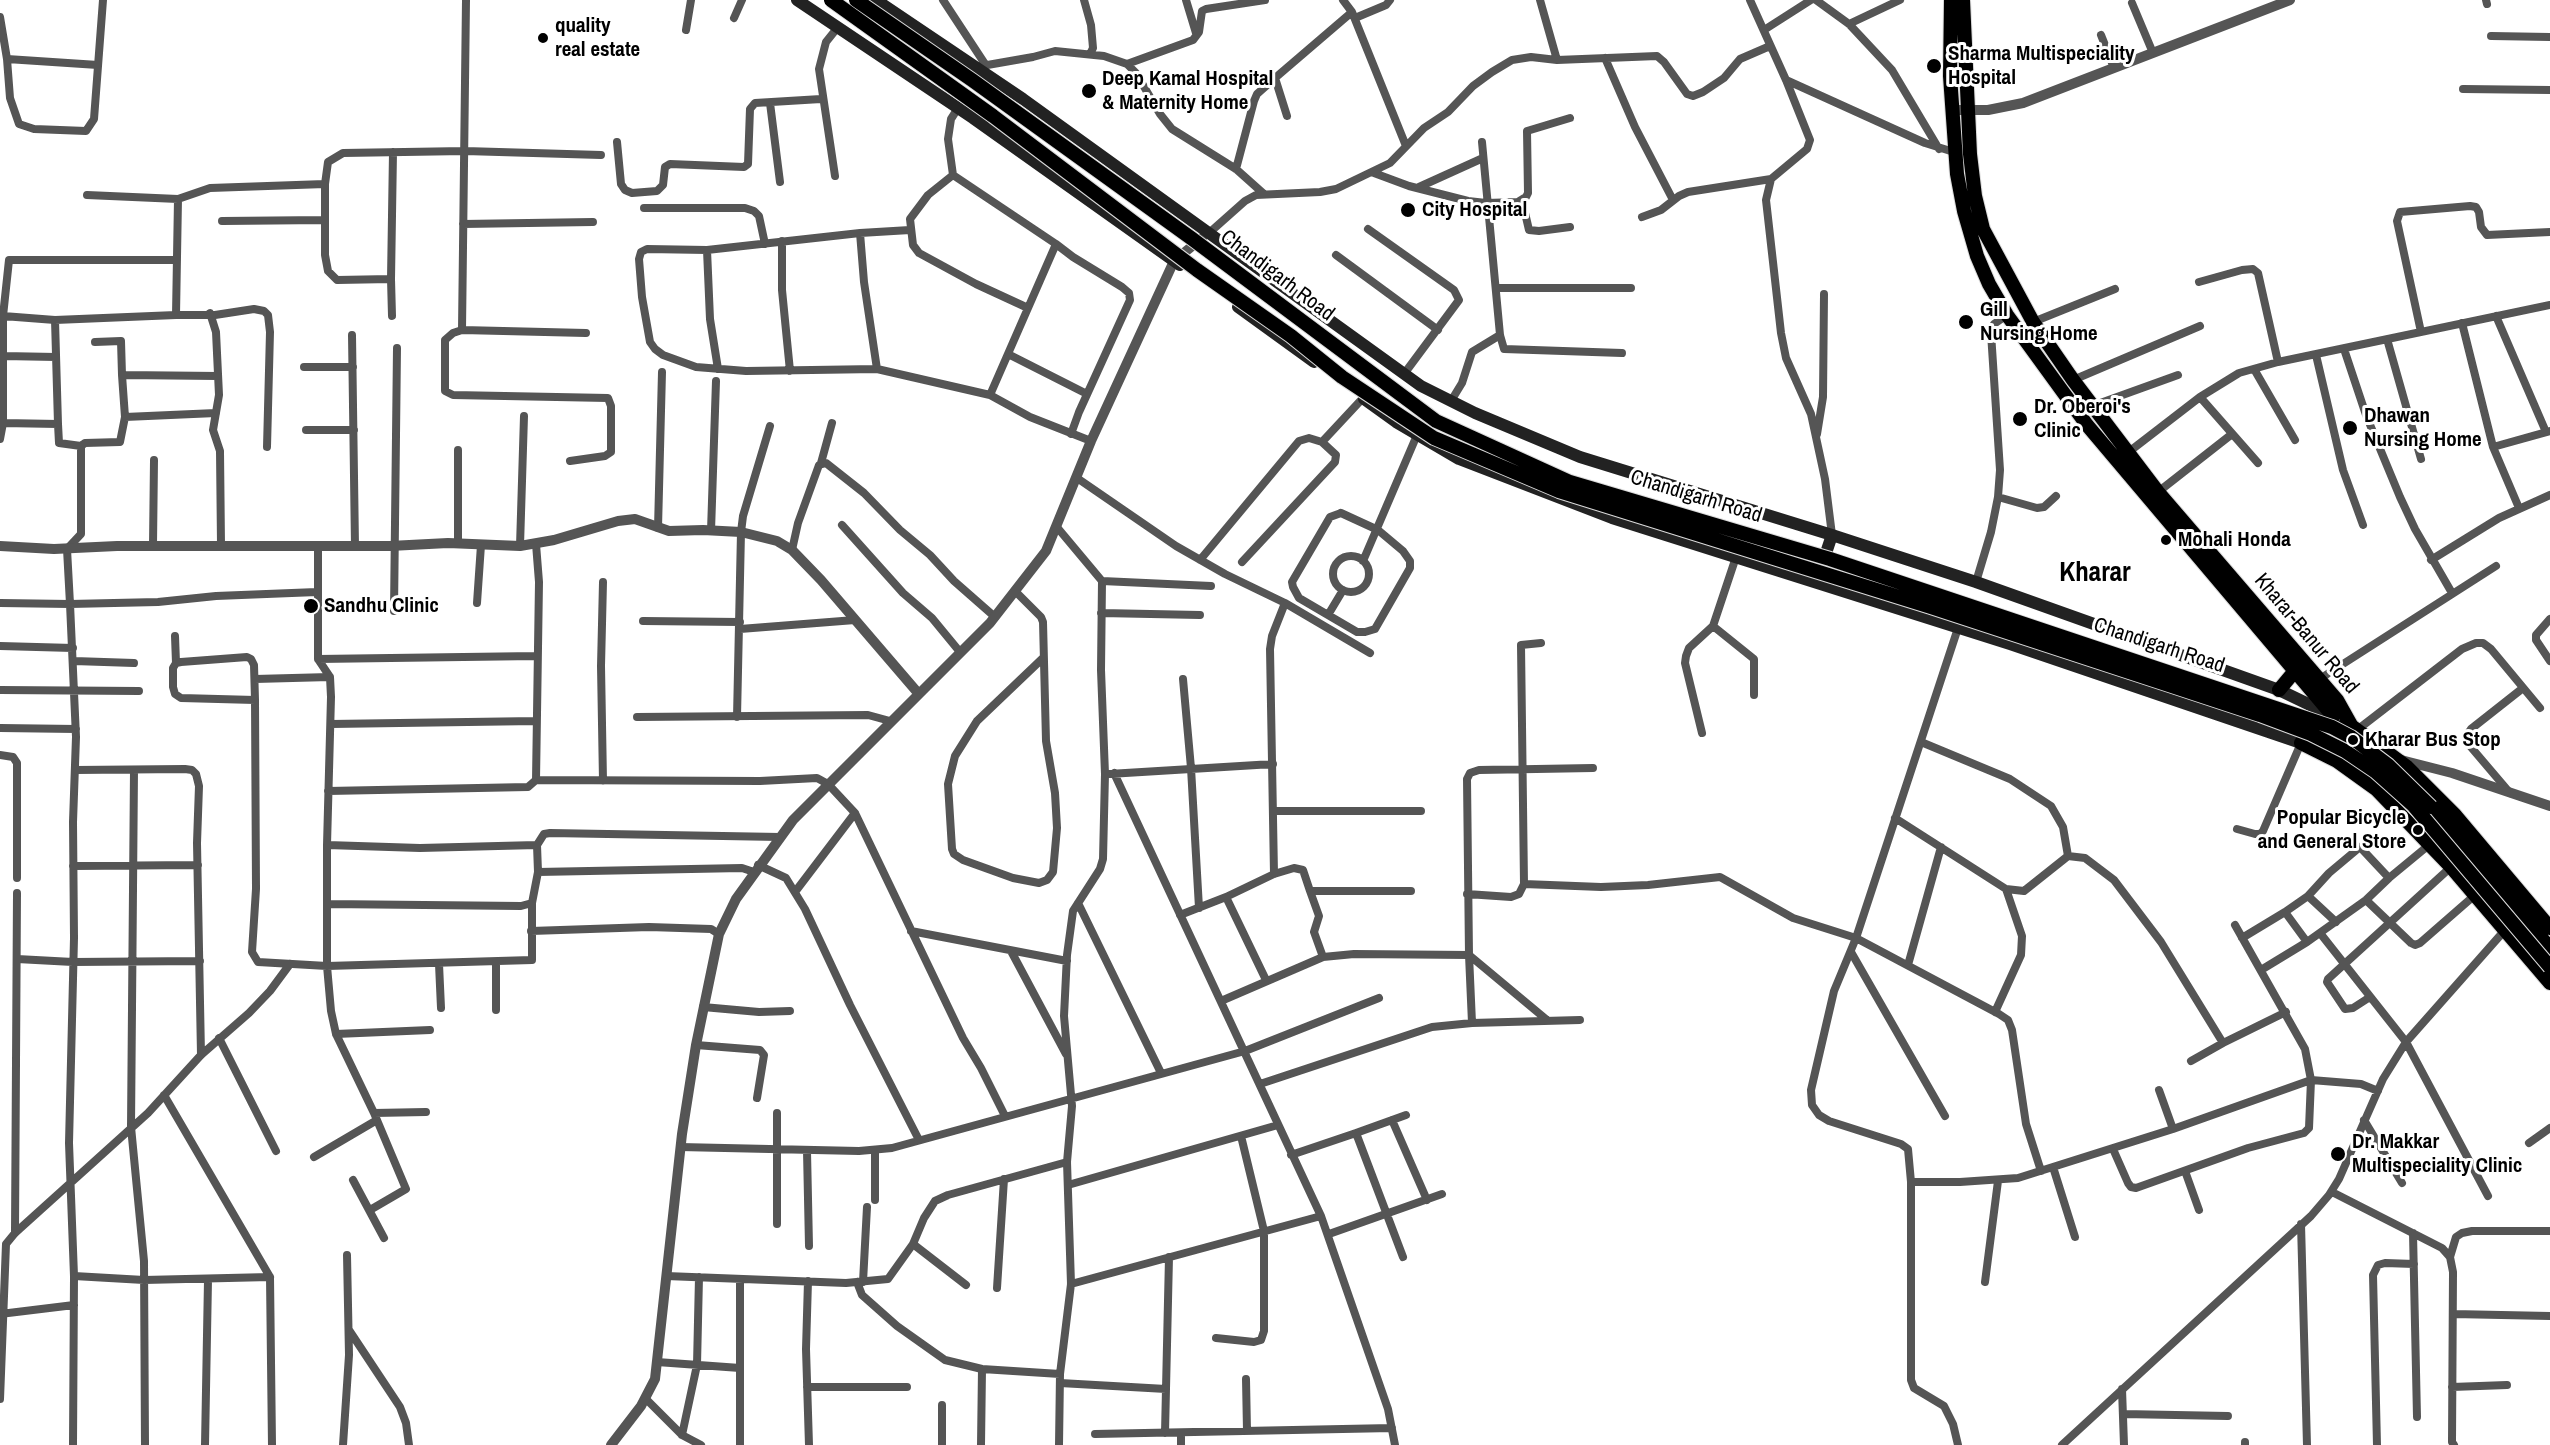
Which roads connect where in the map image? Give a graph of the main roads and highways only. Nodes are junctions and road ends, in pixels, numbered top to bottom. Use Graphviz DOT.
graph roads {
  1 [pos="797,0"];
  2 [pos="831,0"];
  3 [pos="856,0"];
  4 [pos="876,0"];
  5 [pos="1951,0"];
  6 [pos="1963,0"];
  7 [pos="2122,456"];
  8 [pos="1832,535"];
  9 [pos="1815,583"];
  10 [pos="2294,672"];
  11 [pos="2279,690"];
  12 [pos="2332,716"];
  13 [pos="2354,727"];
  14 [pos="2301,742"];
  15 [pos="2322,753"];
  16 [pos="2337,761"];
  17 [pos="2550,928"];
  18 [pos="2550,948"];
  19 [pos="2550,967"];
  20 [pos="2550,983"];
  1 -- 9 [label="main road"];
  2 -- 19 [label="highway, bridge"];
  3 -- 18 [label="highway, Chandigarh Road, bridge"];
  4 -- 8 [label="main road"];
  5 -- 7 [label="highway"];
  6 -- 7 [label="highway, Kharar-Banur Road"];
  7 -- 10 [label="highway"];
  7 -- 13 [label="highway, Kharar-Banur Road"];
  8 -- 9 [label="main road"];
  8 -- 11 [label="main road"];
  9 -- 14 [label="main road"];
  10 -- 11 [label="highway"];
  10 -- 12 [label="highway"];
  11 -- 12 [label="main road"];
  12 -- 13 [label="highway"];
  12 -- 15 [label="highway"];
  13 -- 16 [label="highway, Kharar-Banur Road"];
  13 -- 17 [label="highway"];
  14 -- 15 [label="highway"];
  15 -- 16 [label="highway"];
  16 -- 20 [label="highway"];
}
